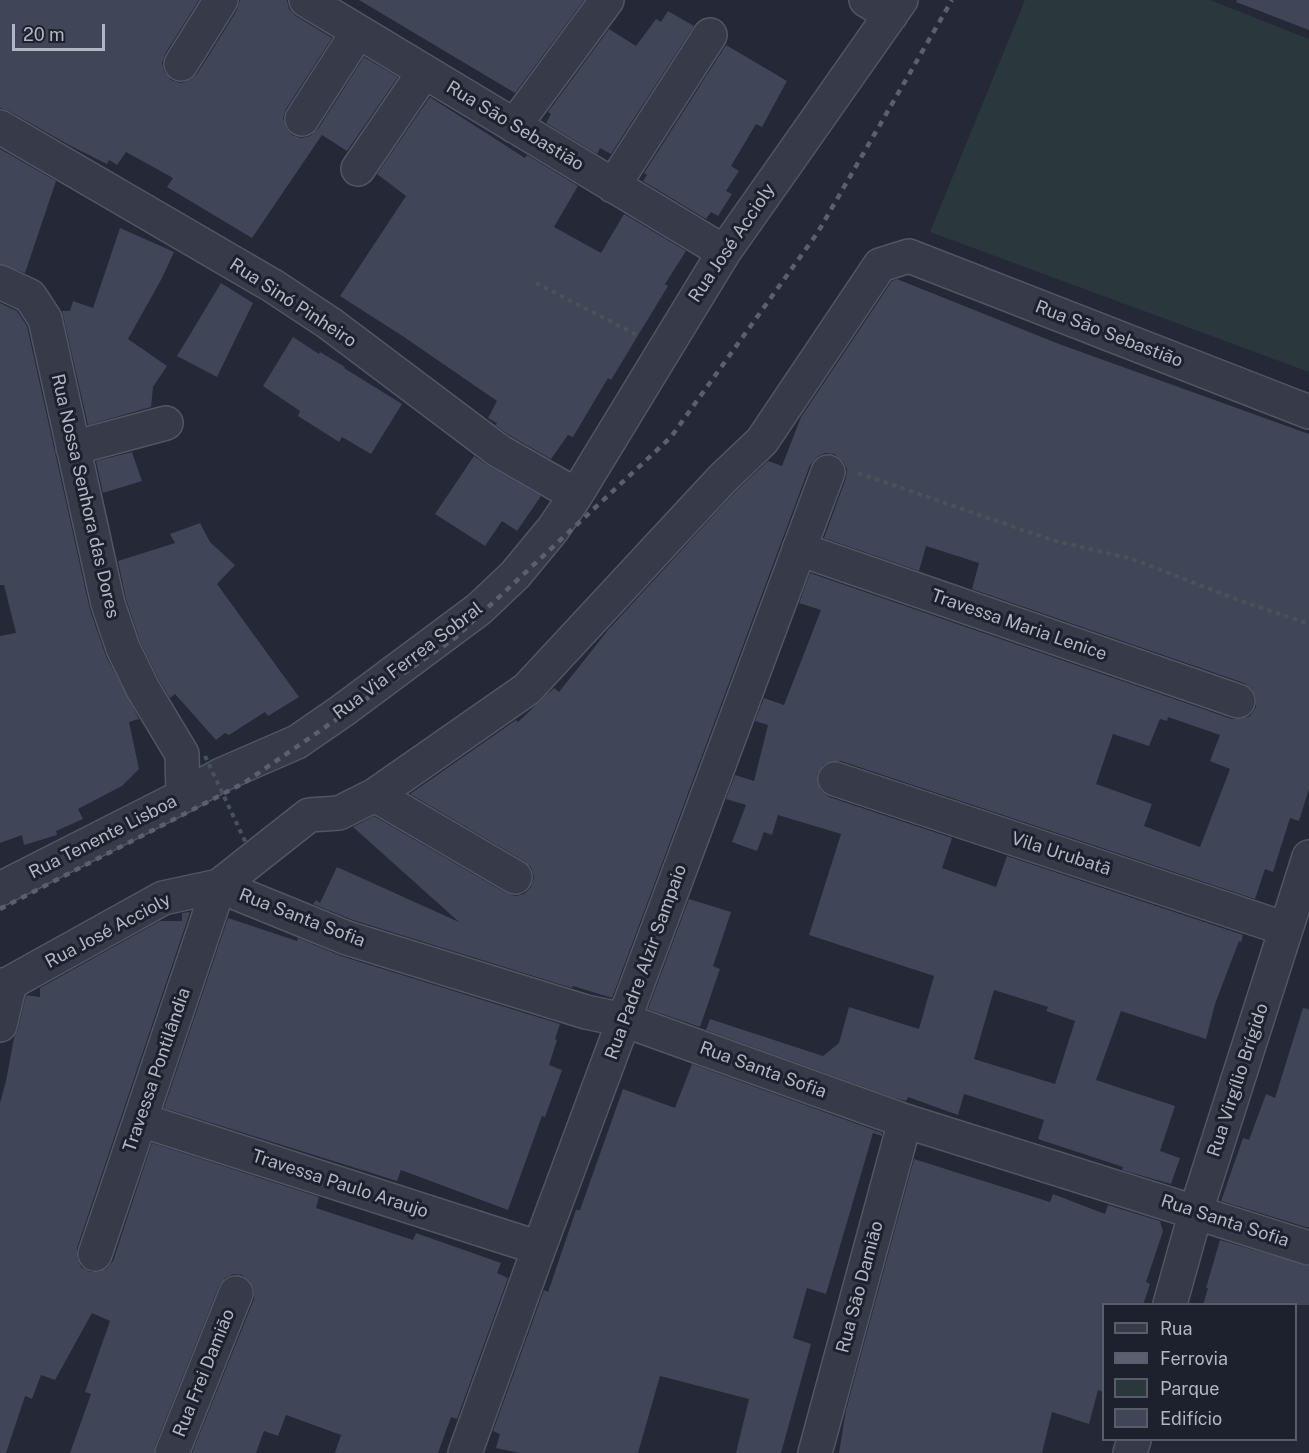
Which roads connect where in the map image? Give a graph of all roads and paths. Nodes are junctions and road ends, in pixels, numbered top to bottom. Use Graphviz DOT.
graph roads {
  1 [pos="221,0"];
  2 [pos="306,0"];
  3 [pos="607,0"];
  4 [pos="886,5"];
  5 [pos="358,32"];
  6 [pos="710,35"];
  7 [pos="181,64"];
  8 [pos="424,72"];
  9 [pos="302,119"];
  10 [pos="514,126"];
  11 [pos="0,127"];
  12 [pos="358,169"];
  13 [pos="613,186"];
  14 [pos="724,252"];
  15 [pos="0,282"];
  16 [pos="536,283"];
  17 [pos="664,350"];
  18 [pos="1309,412"];
  19 [pos="166,423"];
  20 [pos="73,448"];
  21 [pos="828,472"];
  22 [pos="576,495"];
  23 [pos="799,549"];
  24 [pos="1309,624"];
  25 [pos="1238,701"];
  26 [pos="199,773"];
  27 [pos="835,779"];
  28 [pos="375,795"];
  29 [pos="246,843"];
  30 [pos="1309,857"];
  31 [pos="515,878"];
  32 [pos="219,886"];
  33 [pos="0,889"];
  34 [pos="1286,929"];
  35 [pos="5,984"];
  36 [pos="624,1020"];
  37 [pos="0,1025"];
  38 [pos="141,1120"];
  39 [pos="905,1121"];
  40 [pos="1196,1211"];
  41 [pos="539,1248"];
  42 [pos="1309,1248"];
  43 [pos="94,1254"];
  44 [pos="236,1293"];
  45 [pos="1171,1303"];
  46 [pos="172,1453"];
  47 [pos="465,1453"];
  48 [pos="815,1453"];
  1 -- 7 [label="street"];
  2 -- 5 [label="street, Rua São Sebastião"];
  3 -- 10 [label="street"];
  4 -- 14 [label="street, Rua José Accioly"];
  5 -- 8 [label="street, Rua São Sebastião"];
  5 -- 9 [label="street"];
  6 -- 13 [label="street"];
  8 -- 10 [label="street, Rua São Sebastião"];
  8 -- 12 [label="street"];
  10 -- 13 [label="street, Rua São Sebastião"];
  11 -- 22 [label="street, Rua Sinó Pinheiro"];
  13 -- 14 [label="street, Rua São Sebastião"];
  14 -- 17 [label="street, Rua José Accioly"];
  15 -- 20 [label="street, Rua Nossa Senhora das Dores"];
  16 -- 17 [label="path"];
  17 -- 22 [label="street, Rua José Accioly"];
  18 -- 28 [label="street, Rua São Sebastião"];
  19 -- 20 [label="street"];
  20 -- 26 [label="street, Rua Nossa Senhora das Dores"];
  21 -- 23 [label="street, Rua Padre Alzir Sampaio"];
  21 -- 24 [label="path"];
  22 -- 26 [label="street, Rua Via Ferrea Sobral"];
  23 -- 25 [label="street, Travessa Maria Lenice"];
  23 -- 36 [label="street, Rua Padre Alzir Sampaio"];
  26 -- 29 [label="path, bridge"];
  26 -- 33 [label="street, Rua Tenente Lisboa"];
  27 -- 34 [label="street, Vila Urubatã"];
  28 -- 31 [label="street"];
  28 -- 32 [label="street"];
  30 -- 34 [label="street, Rua Virgílio Brígido"];
  32 -- 35 [label="street, Rua José Accioly"];
  32 -- 36 [label="street, Rua Santa Sofia"];
  32 -- 38 [label="street, Travessa Pontilândia"];
  34 -- 40 [label="street, Rua Virgílio Brígido"];
  35 -- 37 [label="street"];
  36 -- 39 [label="street, Rua Santa Sofia"];
  36 -- 41 [label="street, Rua Padre Alzir Sampaio"];
  38 -- 41 [label="street, Travessa Paulo Araujo"];
  38 -- 43 [label="street, Travessa Pontilândia"];
  39 -- 40 [label="street, Rua Santa Sofia"];
  39 -- 48 [label="street, Rua São Damião"];
  40 -- 42 [label="street, Rua Santa Sofia"];
  40 -- 45 [label="street, Rua Virgílio Brígido"];
  41 -- 47 [label="street, Rua Padre Alzir Sampaio"];
  44 -- 46 [label="street, Rua Frei Damião"];
}
